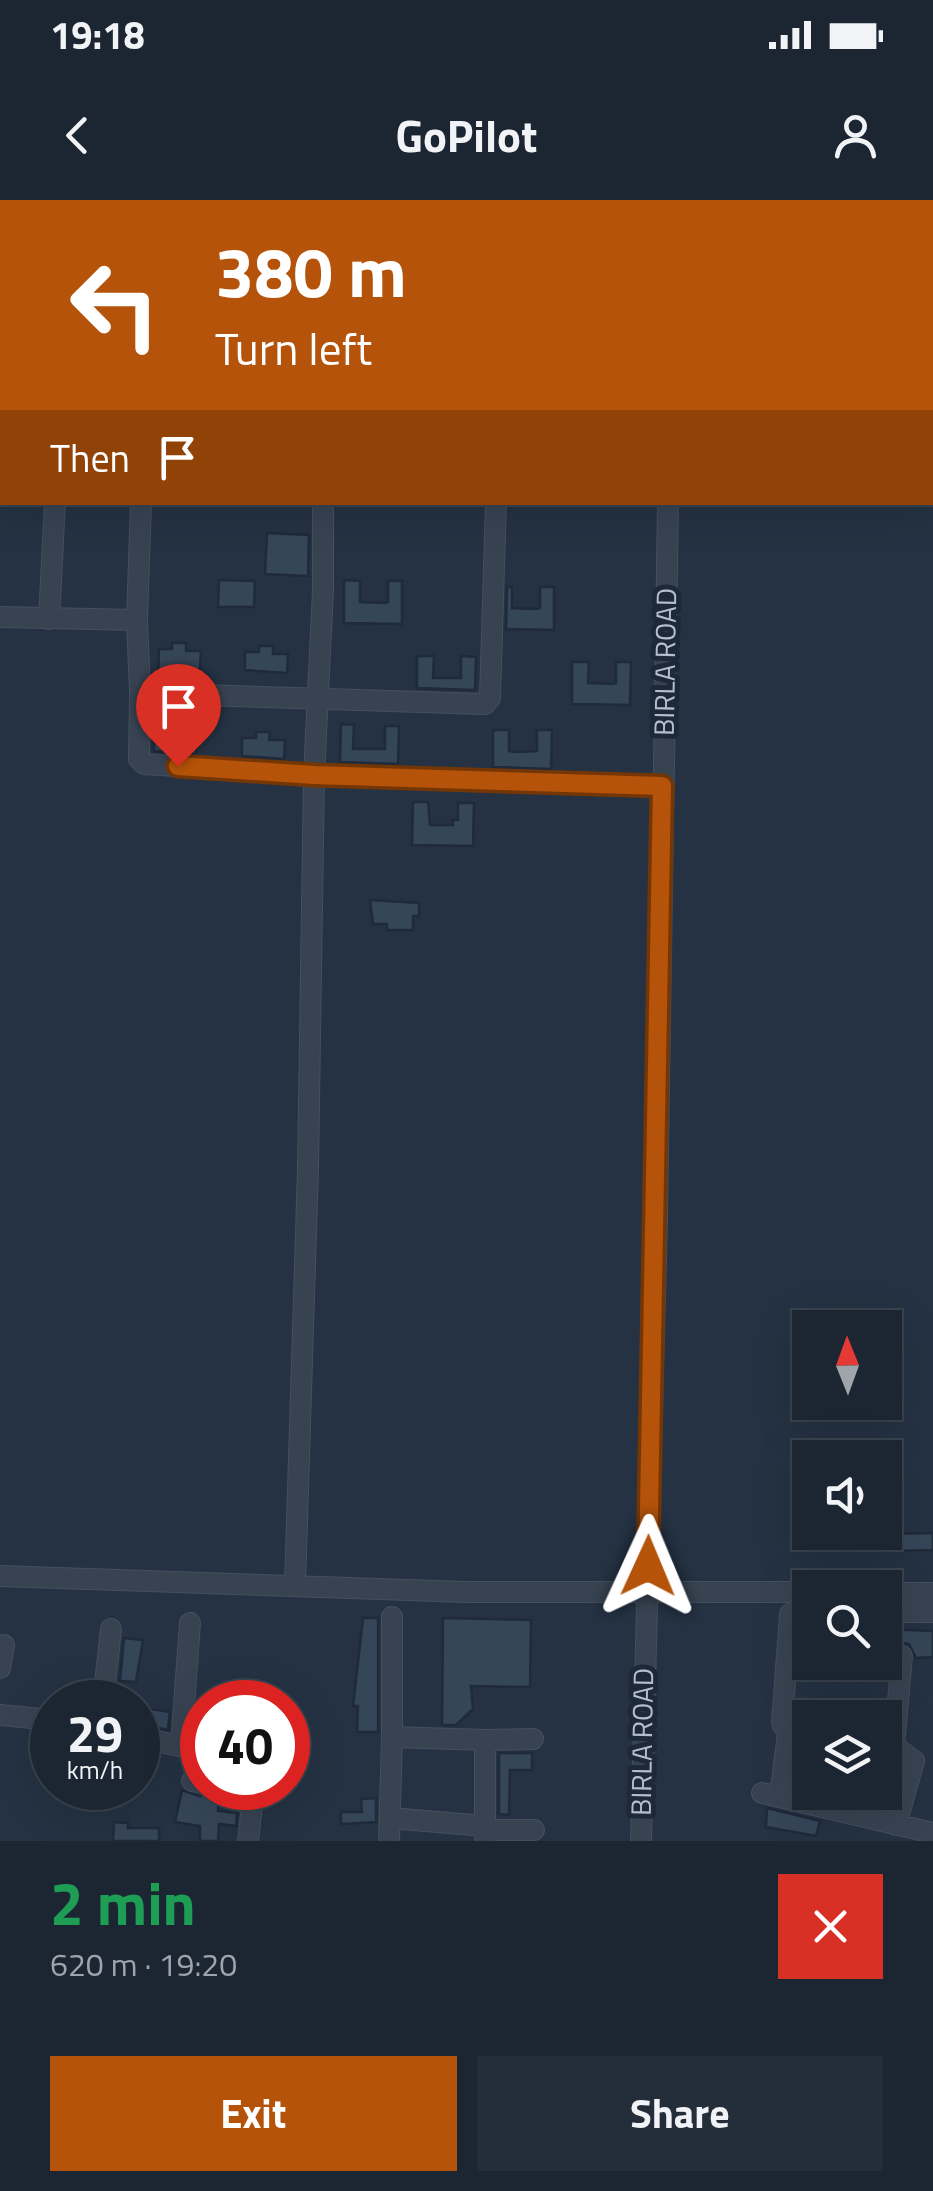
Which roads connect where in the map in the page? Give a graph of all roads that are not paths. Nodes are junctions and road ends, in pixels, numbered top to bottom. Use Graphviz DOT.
graph roads {
  1 [pos="55,505"];
  2 [pos="142,505"];
  3 [pos="323,505"];
  4 [pos="496,505"];
  5 [pos="668,505"];
  6 [pos="0,618"];
  7 [pos="49,618"];
  8 [pos="138,620"];
  9 [pos="140,693"];
  10 [pos="317,701"];
  11 [pos="314,775"];
  12 [pos="662,786"];
  13 [pos="0,1576"];
  14 [pos="295,1586"];
  15 [pos="792,1592"];
  16 [pos="647,1593"];
  17 [pos="902,1593"];
  18 [pos="933,1593"];
  19 [pos="902,1612"];
  20 [pos="933,1612"];
  21 [pos="792,1614"];
  22 [pos="392,1617"];
  23 [pos="190,1623"];
  24 [pos="111,1629"];
  25 [pos="4,1645"];
  26 [pos="0,1668"];
  27 [pos="105,1680"];
  28 [pos="191,1680"];
  29 [pos="900,1680"];
  30 [pos="0,1714"];
  31 [pos="30,1717"];
  32 [pos="392,1737"];
  33 [pos="533,1739"];
  34 [pos="485,1740"];
  35 [pos="252,1810"];
  36 [pos="390,1818"];
  37 [pos="896,1825"];
  38 [pos="534,1830"];
  39 [pos="485,1832"];
  40 [pos="933,1833"];
  41 [pos="248,1841"];
  42 [pos="390,1841"];
  43 [pos="641,1841"];
  1 -- 7 [label="street"];
  2 -- 8 [label="street"];
  3 -- 10 [label="street"];
  4 -- 10 [label="street"];
  5 -- 12 [label="street, BIRLA ROAD"];
  6 -- 7 [label="street"];
  7 -- 8 [label="street"];
  8 -- 9 [label="street"];
  9 -- 10 [label="street"];
  9 -- 11 [label="street"];
  10 -- 11 [label="street"];
  11 -- 12 [label="street"];
  11 -- 14 [label="street"];
  12 -- 16 [label="street, BIRLA ROAD"];
  13 -- 14 [label="street"];
  14 -- 16 [label="street"];
  15 -- 16 [label="street"];
  16 -- 43 [label="street, BIRLA ROAD"];
  17 -- 18 [label="street"];
  19 -- 20 [label="street"];
  21 -- 37 [label="street"];
  22 -- 32 [label="street"];
  23 -- 28 [label="street"];
  24 -- 27 [label="street"];
  25 -- 26 [label="street"];
  29 -- 37 [label="street"];
  30 -- 31 [label="street"];
  32 -- 34 [label="street"];
  32 -- 36 [label="street"];
  33 -- 34 [label="street"];
  34 -- 39 [label="street"];
  35 -- 41 [label="street"];
  36 -- 39 [label="street"];
  36 -- 42 [label="street"];
  37 -- 40 [label="street"];
  38 -- 39 [label="street"];
}
